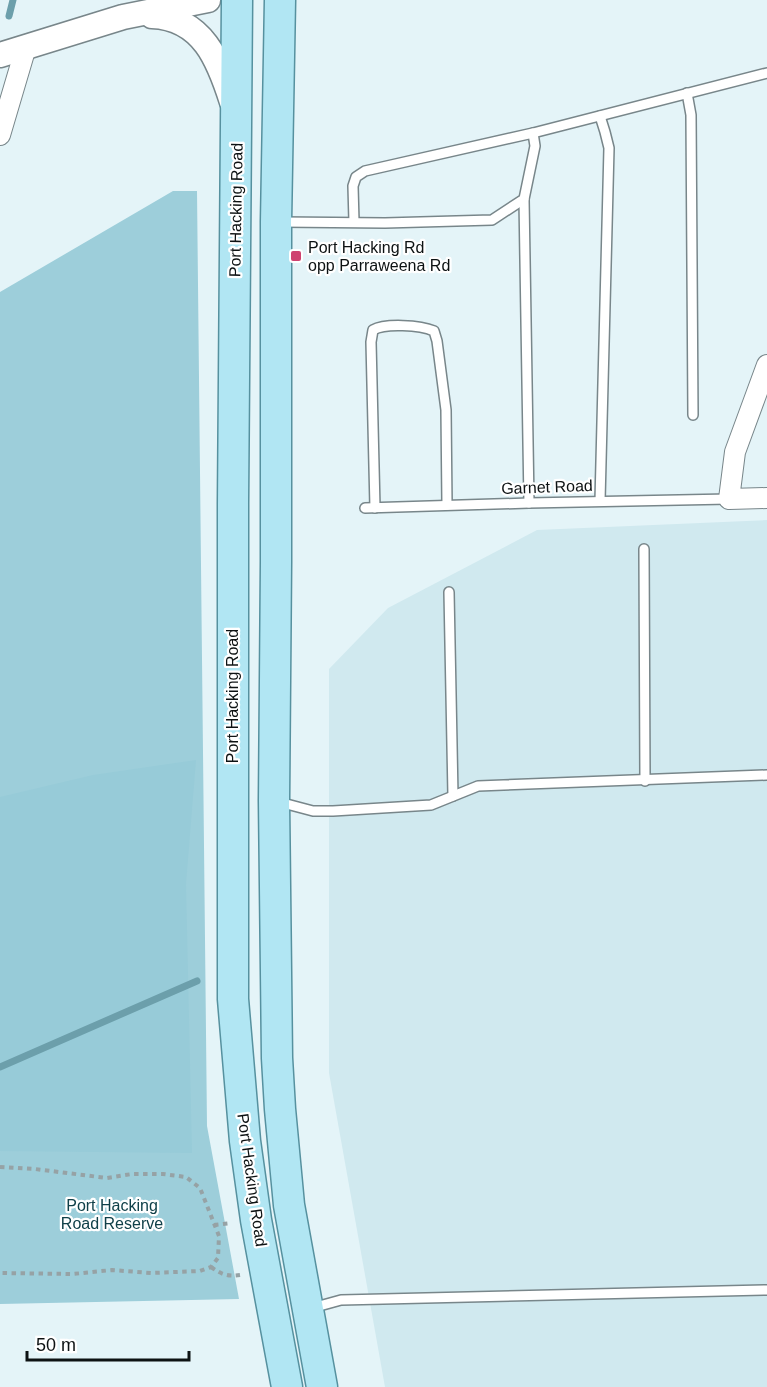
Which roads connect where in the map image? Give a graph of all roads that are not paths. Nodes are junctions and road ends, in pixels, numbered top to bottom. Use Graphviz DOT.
graph roads {
  1 [pos="160,0"];
  2 [pos="208,0"];
  3 [pos="237,0"];
  4 [pos="280,0"];
  5 [pos="123,17"];
  6 [pos="26,47"];
  7 [pos="0,55"];
  8 [pos="767,73"];
  9 [pos="687,93"];
  10 [pos="600,116"];
  11 [pos="237,124"];
  12 [pos="533,133"];
  13 [pos="0,135"];
  14 [pos="524,198"];
  15 [pos="276,222"];
  16 [pos="354,222"];
  17 [pos="767,365"];
  18 [pos="693,415"];
  19 [pos="767,498"];
  20 [pos="729,499"];
  21 [pos="600,501"];
  22 [pos="529,503"];
  23 [pos="447,506"];
  24 [pos="644,549"];
  25 [pos="449,592"];
  26 [pos="767,775"];
  27 [pos="645,781"];
  28 [pos="453,796"];
  29 [pos="274,801"];
  30 [pos="767,1290"];
  31 [pos="307,1309"];
  32 [pos="287,1387"];
  33 [pos="322,1387"];
  1 -- 5 [label="street"];
  2 -- 5 [label="street"];
  3 -- 11 [label="main road, Port Hacking Road"];
  4 -- 15 [label="main road, Port Hacking Road"];
  5 -- 6 [label="street"];
  5 -- 11 [label="street"];
  6 -- 7 [label="street"];
  6 -- 13 [label="street"];
  8 -- 9 [label="lane"];
  9 -- 10 [label="lane"];
  9 -- 18 [label="lane"];
  10 -- 12 [label="lane"];
  10 -- 21 [label="lane"];
  11 -- 32 [label="main road, Port Hacking Road"];
  12 -- 14 [label="lane"];
  12 -- 16 [label="lane"];
  14 -- 16 [label="lane"];
  14 -- 22 [label="lane"];
  15 -- 16 [label="lane"];
  15 -- 29 [label="main road, Port Hacking Road"];
  17 -- 20 [label="street"];
  19 -- 20 [label="street"];
  20 -- 21 [label="lane, Garnet Road"];
  21 -- 22 [label="lane, Garnet Road"];
  22 -- 23 [label="lane, Garnet Road"];
  23 -- 23 [label="lane, Garnet Road"];
  24 -- 27 [label="lane"];
  25 -- 28 [label="lane"];
  26 -- 27 [label="lane"];
  27 -- 28 [label="lane"];
  28 -- 29 [label="lane"];
  29 -- 31 [label="main road, Port Hacking Road"];
  30 -- 31 [label="lane"];
  31 -- 33 [label="main road, Port Hacking Road"];
}
